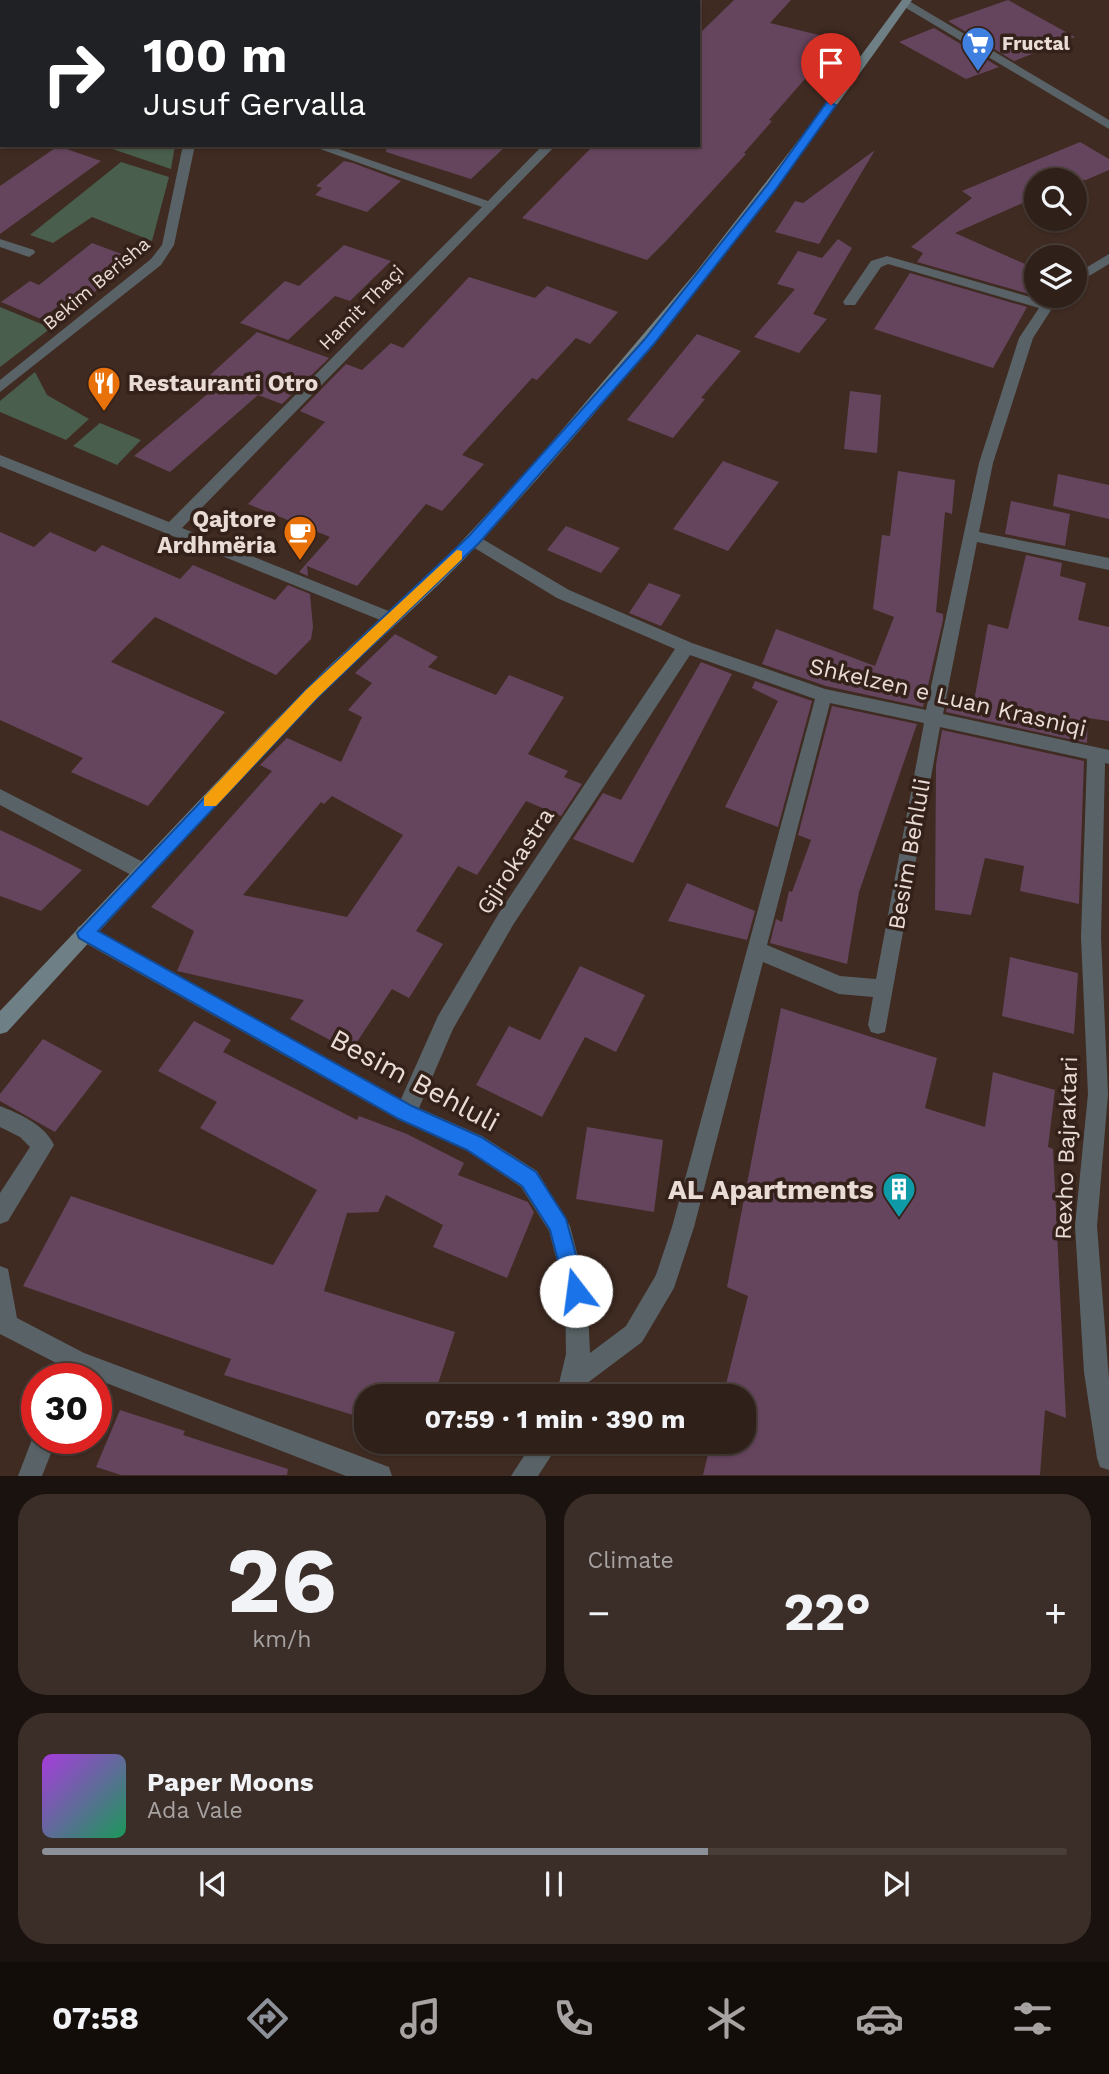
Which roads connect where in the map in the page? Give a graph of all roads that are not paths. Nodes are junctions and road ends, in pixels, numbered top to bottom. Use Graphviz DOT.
graph roads {
  1 [pos="906,1"];
  2 [pos="1109,125"];
  3 [pos="189,147"];
  4 [pos="321,147"];
  5 [pos="548,147"];
  6 [pos="491,206"];
  7 [pos="0,243"];
  8 [pos="29,253"];
  9 [pos="1109,258"];
  10 [pos="1087,272"];
  11 [pos="1024,294"];
  12 [pos="850,302"];
  13 [pos="1046,308"];
  14 [pos="0,387"];
  15 [pos="0,460"];
  16 [pos="173,528"];
  17 [pos="973,536"];
  18 [pos="474,540"];
  19 [pos="1109,564"];
  20 [pos="390,618"];
  21 [pos="686,647"];
  22 [pos="824,695"];
  23 [pos="933,719"];
  24 [pos="1103,756"];
  25 [pos="0,796"];
  26 [pos="142,870"];
  27 [pos="85,933"];
  28 [pos="757,950"];
  29 [pos="885,989"];
  30 [pos="0,1025"];
  31 [pos="878,1025"];
  32 [pos="406,1113"];
  33 [pos="0,1116"];
  34 [pos="0,1213"];
  35 [pos="0,1277"];
  36 [pos="62,1363"];
  37 [pos="112,1384"];
  38 [pos="571,1384"];
  39 [pos="576,1384"];
  40 [pos="39,1454"];
  41 [pos="539,1454"];
  42 [pos="1109,1458"];
  43 [pos="30,1475"];
  44 [pos="380,1475"];
  45 [pos="523,1475"];
  1 -- 2 [label="street"];
  1 -- 18 [label="street"];
  3 -- 14 [label="street, Bekim Berisha"];
  4 -- 6 [label="street"];
  5 -- 6 [label="street, Hamit Thaçi"];
  6 -- 16 [label="street, Hamit Thaçi"];
  7 -- 8 [label="street"];
  9 -- 10 [label="street"];
  11 -- 12 [label="street"];
  13 -- 17 [label="street, Besim Behluli"];
  15 -- 16 [label="street"];
  16 -- 20 [label="street"];
  17 -- 19 [label="street"];
  17 -- 23 [label="street, Besim Behluli"];
  18 -- 20 [label="street"];
  18 -- 21 [label="street, Shkelzen e Luan Krasniqi"];
  20 -- 26 [label="street"];
  21 -- 22 [label="street, Shkelzen e Luan Krasniqi"];
  21 -- 32 [label="street, Gjirokastra"];
  22 -- 23 [label="street, Shkelzen e Luan Krasniqi"];
  22 -- 28 [label="street, Besim Behluli"];
  23 -- 24 [label="street, Shkelzen e Luan Krasniqi"];
  23 -- 29 [label="street, Besim Behluli"];
  24 -- 42 [label="street, Rexho Bajraktari"];
  25 -- 26 [label="street"];
  26 -- 27 [label="street"];
  27 -- 30 [label="street"];
  27 -- 32 [label="street, Besim Behluli"];
  28 -- 29 [label="street"];
  28 -- 39 [label="street, Besim Behluli"];
  29 -- 31 [label="street, Besim Behluli"];
  32 -- 38 [label="street, Besim Behluli"];
  33 -- 34 [label="street"];
  35 -- 36 [label="street"];
  37 -- 44 [label="street"];
  40 -- 43 [label="street"];
  41 -- 45 [label="street"];
}
